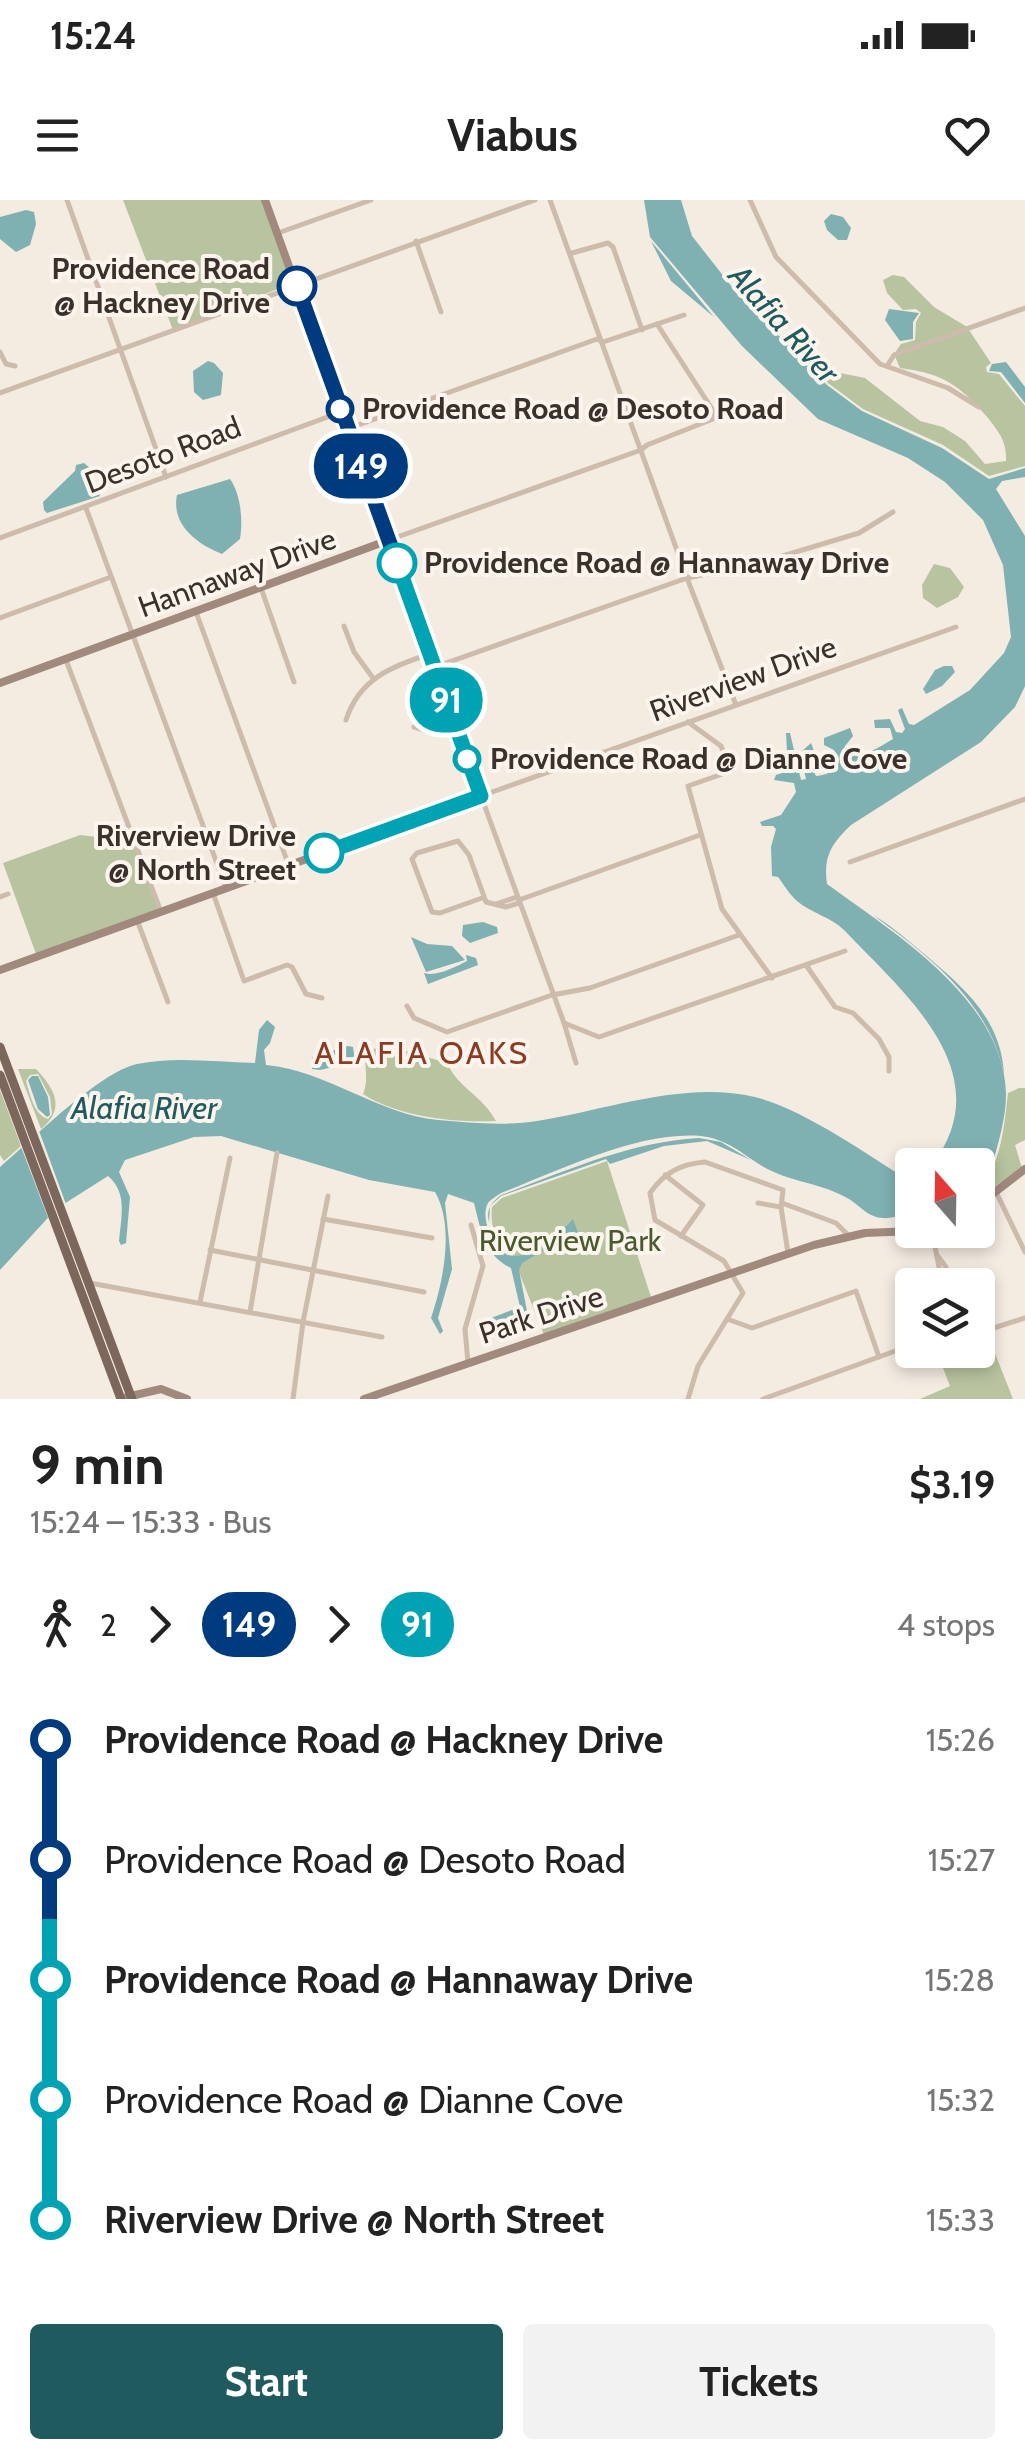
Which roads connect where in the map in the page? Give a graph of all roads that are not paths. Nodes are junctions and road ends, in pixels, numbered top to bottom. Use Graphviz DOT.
graph roads {
  1 [pos="68,200"];
  2 [pos="265,200"];
  3 [pos="372,200"];
  4 [pos="535,200"];
  5 [pos="550,200"];
  6 [pos="750,200"];
  7 [pos="278,234"];
  8 [pos="416,241"];
  9 [pos="572,253"];
  10 [pos="297,285"];
  11 [pos="1025,308"];
  12 [pos="441,312"];
  13 [pos="684,315"];
  14 [pos="657,324"];
  15 [pos="642,330"];
  16 [pos="603,342"];
  17 [pos="120,349"];
  18 [pos="1,357"];
  19 [pos="15,366"];
  20 [pos="887,366"];
  21 [pos="0,393"];
  22 [pos="979,406"];
  23 [pos="341,412"];
  24 [pos="347,429"];
  25 [pos="641,450"];
  26 [pos="166,477"];
  27 [pos="86,508"];
  28 [pos="893,512"];
  29 [pos="0,538"];
  30 [pos="389,540"];
  31 [pos="112,577"];
  32 [pos="687,578"];
  33 [pos="261,588"];
  34 [pos="196,612"];
  35 [pos="0,618"];
  36 [pos="344,626"];
  37 [pos="956,627"];
  38 [pos="132,636"];
  39 [pos="430,654"];
  40 [pos="66,660"];
  41 [pos="434,668"];
  42 [pos="373,678"];
  43 [pos="294,682"];
  44 [pos="0,683"];
  45 [pos="736,704"];
  46 [pos="346,720"];
  47 [pos="453,720"];
  48 [pos="688,722"];
  49 [pos="414,728"];
  50 [pos="481,796"];
  51 [pos="1025,799"];
  52 [pos="700,836"];
  53 [pos="850,862"];
  54 [pos="289,866"];
  55 [pos="226,888"];
  56 [pos="213,893"];
  57 [pos="8,894"];
  58 [pos="0,897"];
  59 [pos="482,898"];
  60 [pos="518,900"];
  61 [pos="161,912"];
  62 [pos="137,920"];
  63 [pos="740,935"];
  64 [pos="845,951"];
  65 [pos="806,965"];
  66 [pos="0,972"];
  67 [pos="772,978"];
  68 [pos="552,995"];
  69 [pos="322,998"];
  70 [pos="168,1002"];
  71 [pos="407,1006"];
  72 [pos="564,1023"];
  73 [pos="0,1047"];
  74 [pos="0,1060"];
  75 [pos="576,1063"];
  76 [pos="890,1071"];
  77 [pos="0,1075"];
  78 [pos="14,1083"];
  79 [pos="27,1131"];
  80 [pos="277,1153"];
  81 [pos="230,1158"];
  82 [pos="1025,1169"];
  83 [pos="665,1175"];
  84 [pos="995,1189"];
  85 [pos="995,1192"];
  86 [pos="328,1196"];
  87 [pos="758,1202"];
  88 [pos="782,1205"];
  89 [pos="323,1218"];
  90 [pos="62,1224"];
  91 [pos="471,1225"];
  92 [pos="895,1232"];
  93 [pos="682,1236"];
  94 [pos="849,1236"];
  95 [pos="432,1238"];
  96 [pos="210,1250"];
  97 [pos="1025,1252"];
  98 [pos="788,1253"];
  99 [pos="260,1261"];
  100 [pos="312,1270"];
  101 [pos="732,1274"];
  102 [pos="89,1282"];
  103 [pos="424,1292"];
  104 [pos="200,1302"];
  105 [pos="250,1312"];
  106 [pos="1025,1318"];
  107 [pos="727,1320"];
  108 [pos="303,1322"];
  109 [pos="995,1328"];
  110 [pos="382,1337"];
  111 [pos="895,1351"];
  112 [pos="879,1357"];
  113 [pos="468,1363"];
  114 [pos="126,1398"];
  115 [pos="187,1399"];
  116 [pos="292,1399"];
  117 [pos="364,1399"];
  118 [pos="689,1399"];
  119 [pos="763,1399"];
  1 -- 17 [label="street"];
  2 -- 7 [label="street"];
  3 -- 7 [label="street"];
  4 -- 8 [label="street"];
  5 -- 9 [label="street"];
  6 -- 20 [label="street"];
  7 -- 10 [label="street"];
  8 -- 10 [label="street"];
  8 -- 12 [label="street"];
  9 -- 15 [label="street"];
  9 -- 16 [label="street"];
  10 -- 17 [label="street"];
  10 -- 23 [label="street"];
  11 -- 20 [label="street"];
  13 -- 14 [label="street"];
  14 -- 15 [label="street"];
  14 -- 25 [label="street, Hannaway Drive"];
  15 -- 16 [label="street"];
  16 -- 24 [label="street"];
  16 -- 25 [label="street"];
  17 -- 21 [label="street"];
  17 -- 26 [label="street"];
  18 -- 19 [label="street"];
  20 -- 22 [label="street"];
  23 -- 24 [label="street"];
  23 -- 26 [label="street, Desoto Road"];
  24 -- 30 [label="street"];
  25 -- 30 [label="street, Hannaway Drive"];
  25 -- 32 [label="street"];
  26 -- 27 [label="street, Desoto Road"];
  27 -- 29 [label="street, Desoto Road"];
  27 -- 31 [label="street"];
  28 -- 32 [label="street"];
  30 -- 33 [label="street, Hannaway Drive"];
  30 -- 39 [label="street"];
  31 -- 35 [label="street"];
  31 -- 38 [label="street"];
  32 -- 41 [label="street"];
  32 -- 45 [label="street"];
  33 -- 34 [label="street, Hannaway Drive"];
  33 -- 43 [label="street"];
  34 -- 38 [label="street, Hannaway Drive"];
  34 -- 54 [label="street"];
  36 -- 42 [label="street"];
  37 -- 45 [label="street, Riverview Drive"];
  38 -- 40 [label="street, Hannaway Drive"];
  38 -- 55 [label="street"];
  39 -- 41 [label="street"];
  39 -- 42 [label="street"];
  40 -- 44 [label="street, Hannaway Drive"];
  40 -- 61 [label="street"];
  41 -- 47 [label="street"];
  42 -- 46 [label="street"];
  45 -- 48 [label="street, Riverview Drive"];
  47 -- 49 [label="street"];
  47 -- 50 [label="street"];
  48 -- 50 [label="street, Riverview Drive"];
  48 -- 52 [label="street"];
  50 -- 54 [label="street, Riverview Drive"];
  50 -- 60 [label="street"];
  51 -- 53 [label="street"];
  52 -- 60 [label="street"];
  52 -- 63 [label="street"];
  54 -- 55 [label="street, Riverview Drive"];
  55 -- 56 [label="street, Riverview Drive"];
  56 -- 61 [label="street, Riverview Drive"];
  56 -- 69 [label="street"];
  57 -- 58 [label="street"];
  59 -- 59 [label="street"];
  59 -- 60 [label="street"];
  60 -- 68 [label="street"];
  61 -- 62 [label="street, Riverview Drive"];
  62 -- 66 [label="street, Riverview Drive"];
  62 -- 70 [label="street"];
  63 -- 67 [label="street"];
  63 -- 68 [label="street"];
  64 -- 65 [label="street"];
  65 -- 67 [label="street"];
  65 -- 76 [label="street"];
  67 -- 72 [label="street"];
  68 -- 71 [label="street"];
  68 -- 72 [label="street"];
  72 -- 75 [label="street"];
  73 -- 78 [label="main road"];
  74 -- 78 [label="main road"];
  77 -- 79 [label="main road"];
  78 -- 79 [label="main road"];
  79 -- 90 [label="main road"];
  80 -- 99 [label="street"];
  81 -- 96 [label="street"];
  82 -- 84 [label="street"];
  83 -- 88 [label="street"];
  83 -- 93 [label="street"];
  83 -- 93 [label="street"];
  85 -- 97 [label="street"];
  86 -- 89 [label="street"];
  87 -- 88 [label="street"];
  88 -- 94 [label="street"];
  88 -- 98 [label="street"];
  89 -- 95 [label="street"];
  89 -- 100 [label="street"];
  90 -- 102 [label="main road"];
  90 -- 114 [label="main road"];
  91 -- 113 [label="street"];
  92 -- 94 [label="street, Park Drive"];
  93 -- 101 [label="street"];
  94 -- 98 [label="street, Park Drive"];
  96 -- 99 [label="street"];
  96 -- 104 [label="street"];
  98 -- 101 [label="street, Park Drive"];
  99 -- 100 [label="street"];
  99 -- 105 [label="street"];
  100 -- 103 [label="street"];
  100 -- 108 [label="street"];
  101 -- 107 [label="street"];
  101 -- 113 [label="street, Park Drive"];
  102 -- 104 [label="street"];
  102 -- 114 [label="main road"];
  104 -- 105 [label="street"];
  105 -- 108 [label="street"];
  106 -- 109 [label="street"];
  107 -- 112 [label="street"];
  107 -- 118 [label="street"];
  108 -- 110 [label="street"];
  108 -- 116 [label="street"];
  111 -- 112 [label="street"];
  112 -- 119 [label="street"];
  113 -- 117 [label="street, Park Drive"];
  114 -- 115 [label="street"];
}
